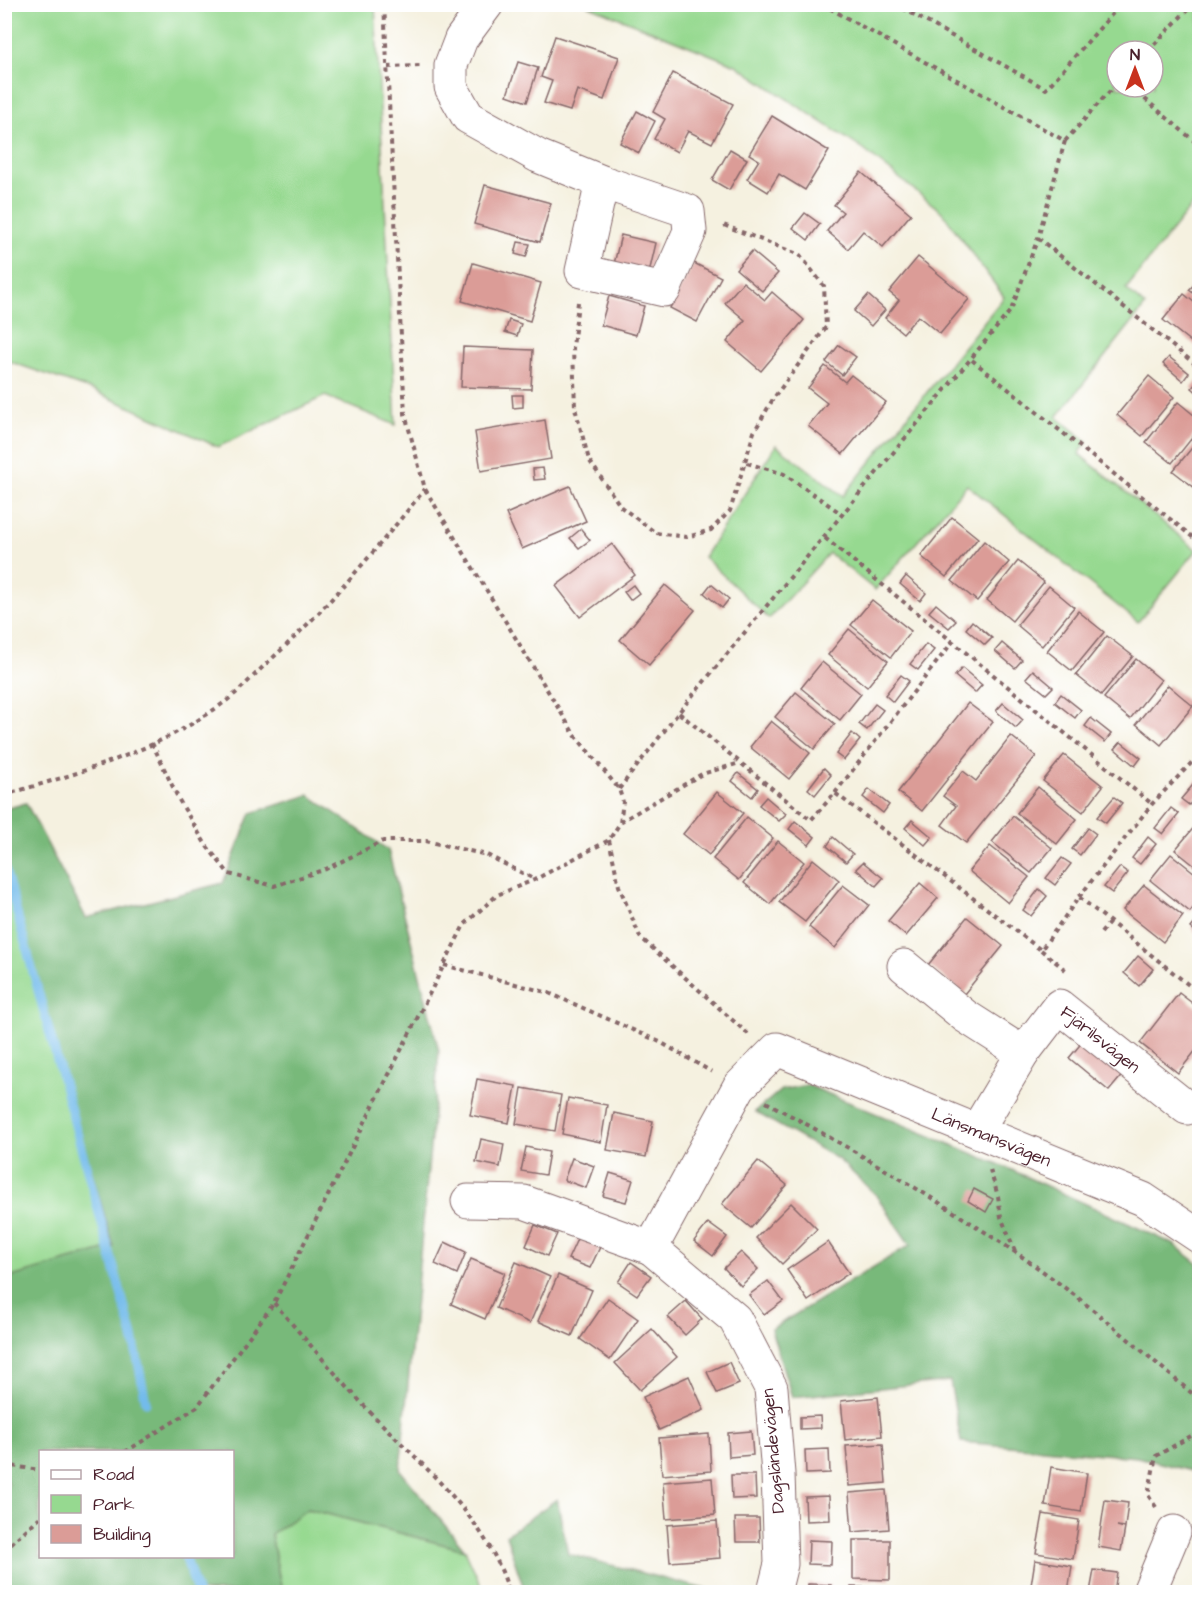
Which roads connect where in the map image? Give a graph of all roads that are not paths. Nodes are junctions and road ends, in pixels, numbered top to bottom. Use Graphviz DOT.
graph roads {
  1 [pos="488,4"];
  2 [pos="602,182"];
  3 [pos="904,966"];
  4 [pos="1023,1053"];
  5 [pos="1187,1108"];
  6 [pos="977,1130"];
  7 [pos="468,1202"];
  8 [pos="1200,1237"];
  9 [pos="651,1248"];
  10 [pos="1174,1532"];
  11 [pos="774,1593"];
  12 [pos="1149,1593"];
  1 -- 2 [label="street"];
  2 -- 2 [label="street"];
  3 -- 4 [label="street"];
  4 -- 5 [label="street, Fjärilsvägen"];
  4 -- 6 [label="street, Fjärilsvägen"];
  6 -- 8 [label="street, Länsmansvägen"];
  6 -- 9 [label="street, Länsmansvägen"];
  7 -- 9 [label="street, Dagsländevägen"];
  9 -- 11 [label="street, Dagsländevägen"];
  10 -- 12 [label="street"];
}
